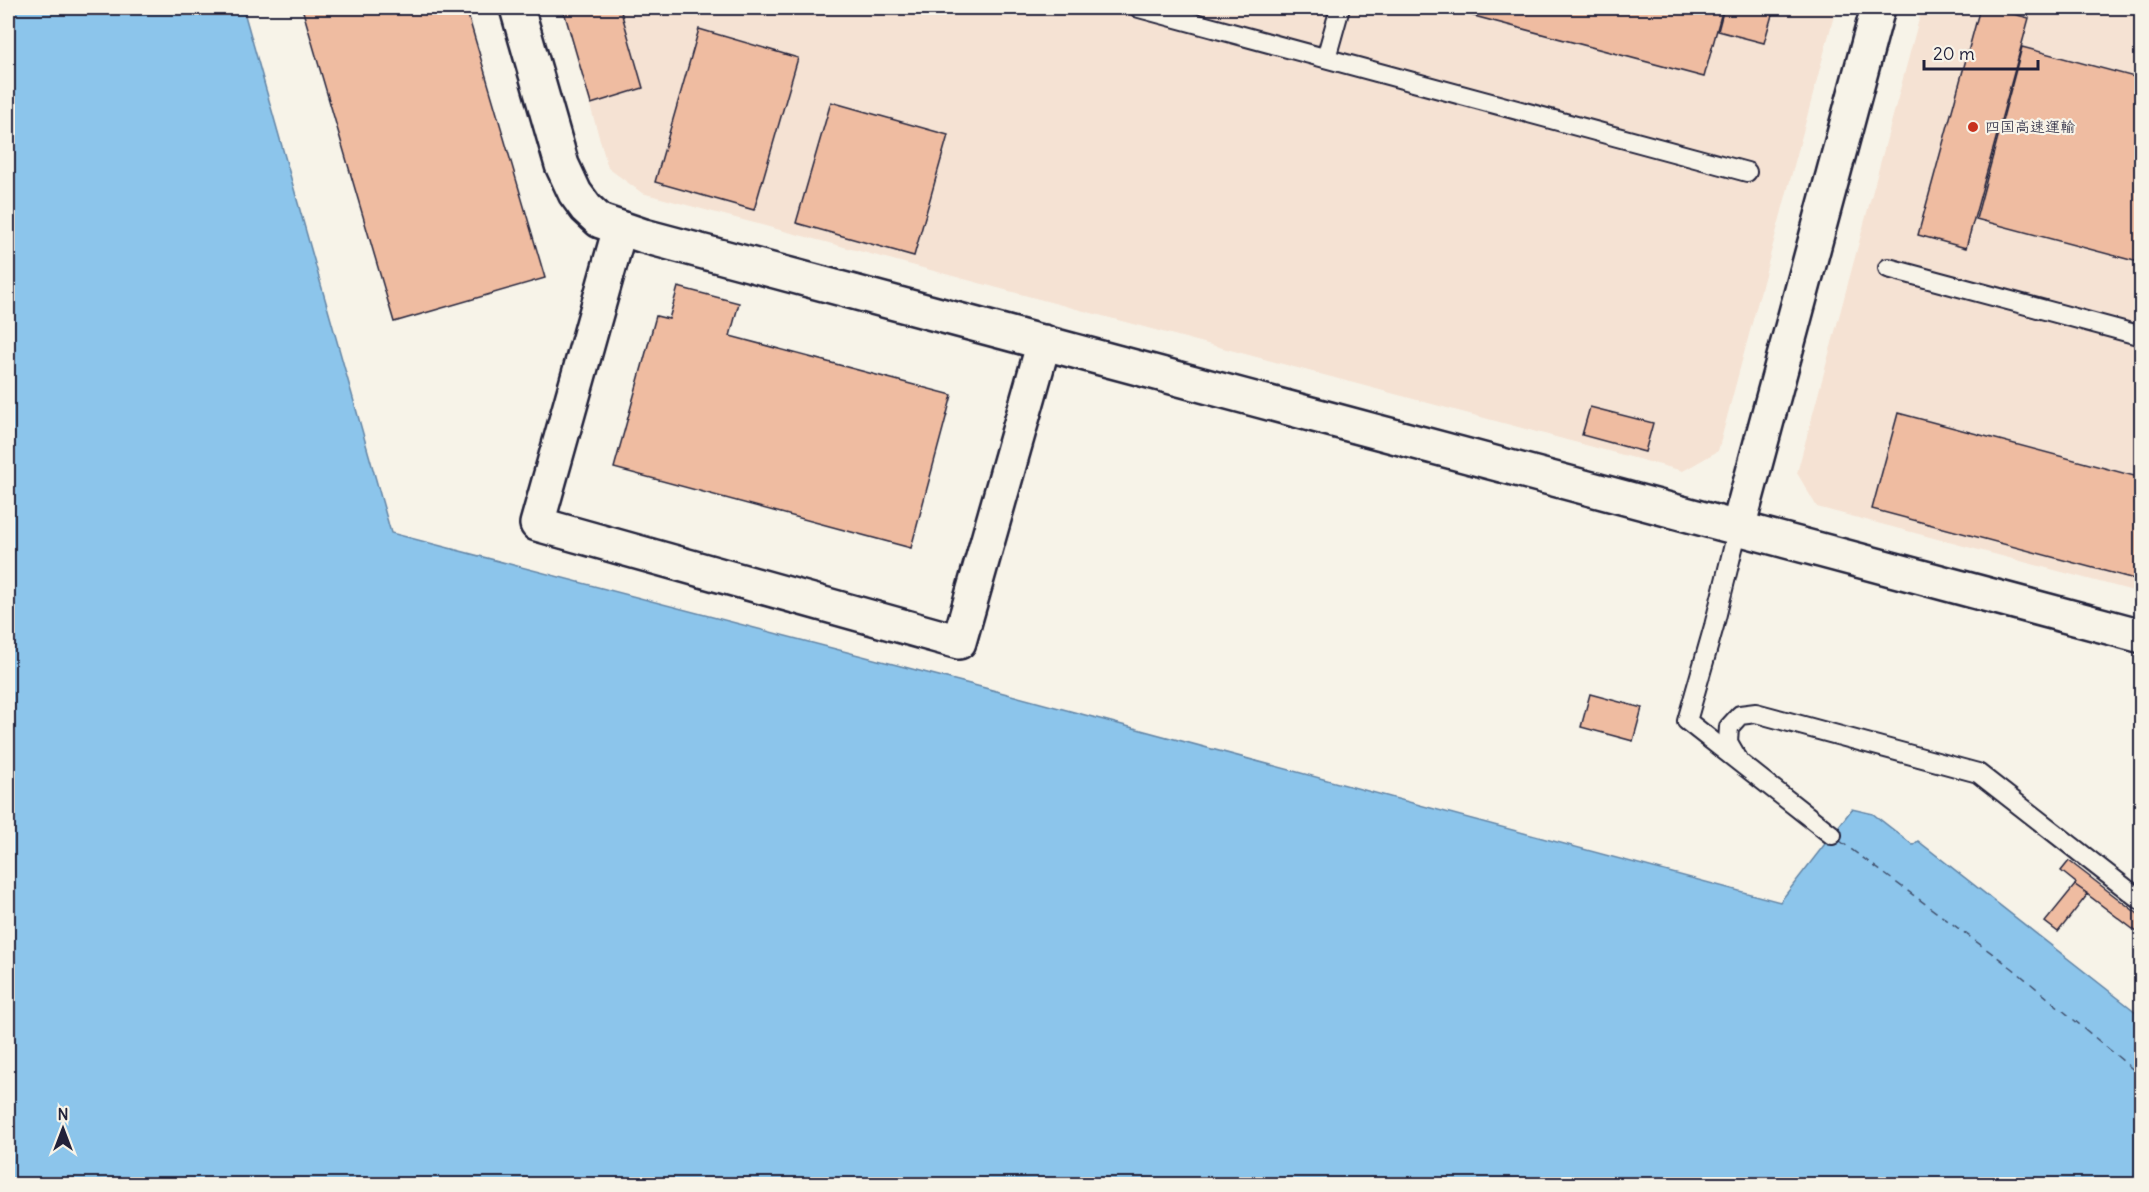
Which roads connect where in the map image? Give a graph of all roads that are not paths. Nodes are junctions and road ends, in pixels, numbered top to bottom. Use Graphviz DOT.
graph roads {
  1 [pos="517,8"];
  2 [pos="1139,8"];
  3 [pos="1340,8"];
  4 [pos="1878,8"];
  5 [pos="1326,58"];
  6 [pos="1747,172"];
  7 [pos="620,228"];
  8 [pos="1888,268"];
  9 [pos="2142,336"];
  10 [pos="1044,342"];
  11 [pos="1738,528"];
  12 [pos="2142,636"];
  13 [pos="1739,761"];
  14 [pos="1832,835"];
  15 [pos="2142,901"];
  1 -- 7 [label="street"];
  2 -- 5 [label="lane"];
  3 -- 5 [label="lane"];
  4 -- 11 [label="street"];
  5 -- 6 [label="lane"];
  7 -- 10 [label="street"];
  7 -- 10 [label="street"];
  8 -- 9 [label="lane"];
  10 -- 11 [label="street"];
  11 -- 12 [label="street"];
  11 -- 13 [label="lane"];
  13 -- 14 [label="lane"];
  13 -- 15 [label="lane"];
}
